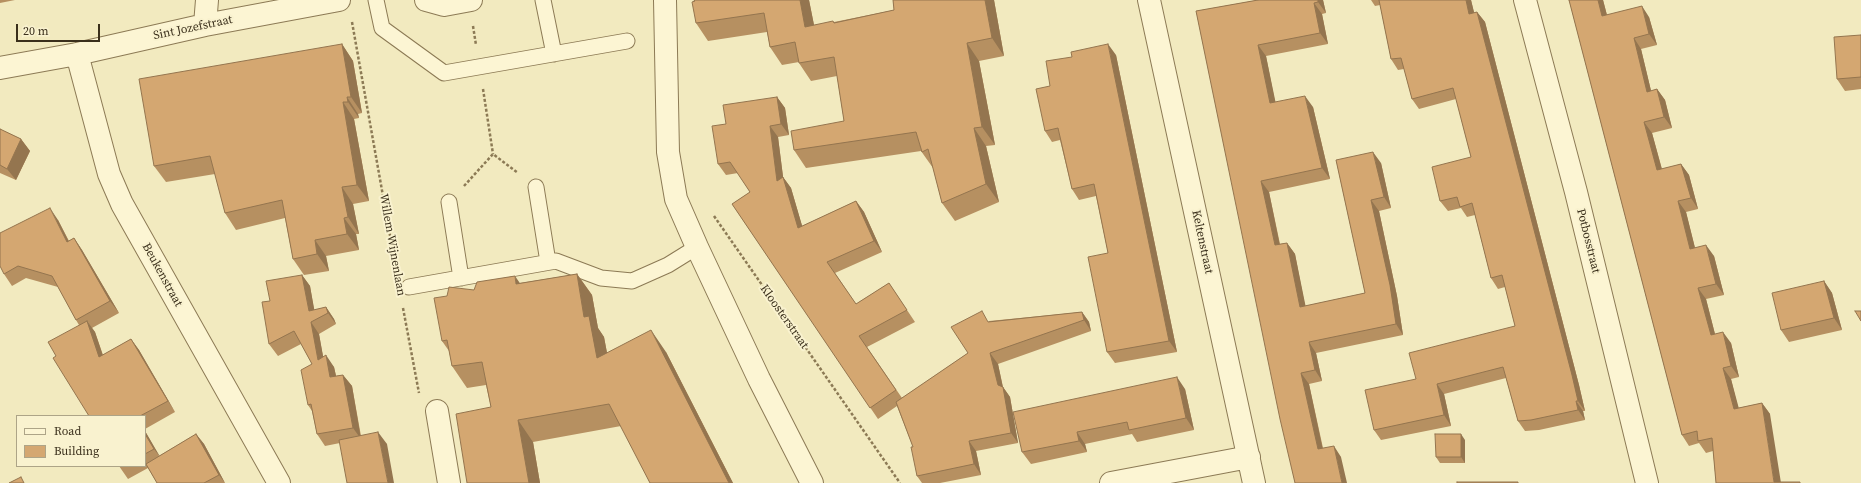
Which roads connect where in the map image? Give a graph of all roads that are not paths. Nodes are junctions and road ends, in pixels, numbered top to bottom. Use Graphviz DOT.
graph roads {
  1 [pos="207,0"];
  2 [pos="376,0"];
  3 [pos="426,0"];
  4 [pos="471,0"];
  5 [pos="543,0"];
  6 [pos="665,0"];
  7 [pos="1149,0"];
  8 [pos="1525,0"];
  9 [pos="345,8"];
  10 [pos="205,25"];
  11 [pos="627,41"];
  12 [pos="77,54"];
  13 [pos="554,54"];
  14 [pos="0,68"];
  15 [pos="536,187"];
  16 [pos="449,202"];
  17 [pos="697,247"];
  18 [pos="548,262"];
  19 [pos="461,278"];
  20 [pos="409,287"];
  21 [pos="437,411"];
  22 [pos="1249,458"];
  23 [pos="279,483"];
  24 [pos="449,483"];
  25 [pos="812,483"];
  26 [pos="1111,483"];
  27 [pos="1254,483"];
  28 [pos="1647,483"];
  1 -- 10 [label="street"];
  2 -- 13 [label="lane"];
  3 -- 4 [label="street"];
  5 -- 13 [label="lane"];
  6 -- 17 [label="street"];
  7 -- 22 [label="street, Keltenstraat"];
  8 -- 28 [label="street, Potbosstraat"];
  9 -- 10 [label="street, Sint Jozefstraat"];
  10 -- 12 [label="street, Sint Jozefstraat"];
  11 -- 13 [label="lane"];
  12 -- 14 [label="street, Sint Jozefstraat"];
  12 -- 23 [label="street, Beukenstraat"];
  15 -- 18 [label="lane"];
  16 -- 19 [label="lane"];
  17 -- 18 [label="lane"];
  17 -- 25 [label="street"];
  18 -- 19 [label="lane"];
  19 -- 20 [label="lane"];
  21 -- 24 [label="street"];
  22 -- 26 [label="street"];
  22 -- 27 [label="street, Keltenstraat"];
}
